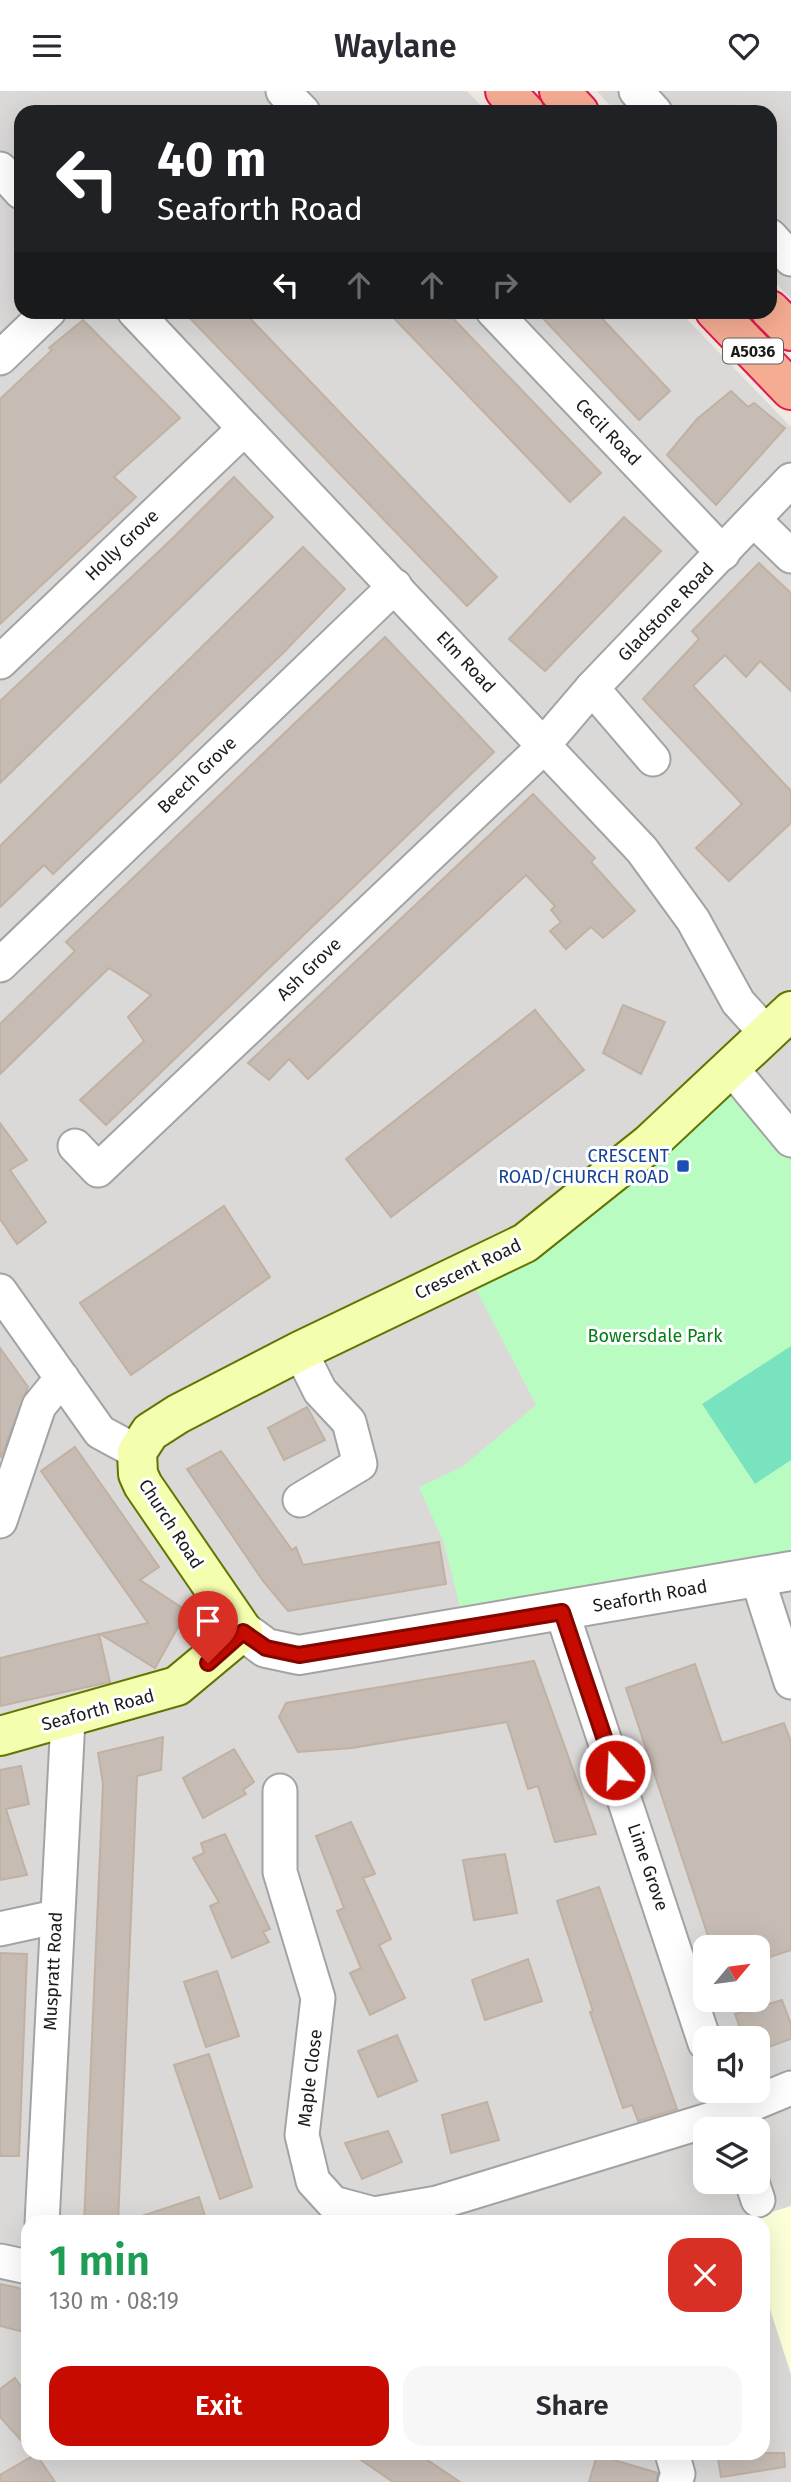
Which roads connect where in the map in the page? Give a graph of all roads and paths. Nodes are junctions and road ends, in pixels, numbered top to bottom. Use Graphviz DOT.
graph roads {
  1 [pos="283,91"];
  2 [pos="505,91"];
  3 [pos="559,91"];
  4 [pos="636,91"];
  5 [pos="296,105"];
  6 [pos="518,105"];
  7 [pos="572,105"];
  8 [pos="649,105"];
  9 [pos="0,169"];
  10 [pos="14,184"];
  11 [pos="777,244"];
  12 [pos="791,259"];
  13 [pos="777,317"];
  14 [pos="41,319"];
  15 [pos="141,319"];
  16 [pos="501,319"];
  17 [pos="723,319"];
  18 [pos="791,331"];
  19 [pos="0,359"];
  20 [pos="791,390"];
  21 [pos="244,429"];
  22 [pos="791,480"];
  23 [pos="754,520"];
  24 [pos="723,553"];
  25 [pos="791,556"];
  26 [pos="395,586"];
  27 [pos="0,662"];
  28 [pos="592,688"];
  29 [pos="542,743"];
  30 [pos="653,759"];
  31 [pos="0,965"];
  32 [pos="779,1023"];
  33 [pos="732,1069"];
  34 [pos="791,1140"];
  35 [pos="75,1146"];
  36 [pos="0,1291"];
  37 [pos="299,1352"];
  38 [pos="62,1378"];
  39 [pos="137,1452"];
  40 [pos="300,1500"];
  41 [pos="0,1521"];
  42 [pos="774,1574"];
  43 [pos="562,1612"];
  44 [pos="243,1632"];
  45 [pos="791,1682"];
  46 [pos="68,1720"];
  47 [pos="0,1736"];
  48 [pos="280,1791"];
  49 [pos="55,1917"];
  50 [pos="0,1929"];
  51 [pos="699,2026"];
  52 [pos="791,2088"];
  53 [pos="728,2112"];
  54 [pos="452,2211"];
  55 [pos="42,2215"];
  56 [pos="0,2261"];
  57 [pos="21,2266"];
  58 [pos="674,2460"];
  59 [pos="675,2482"];
  1 -- 5 [label="street"];
  2 -- 6 [label="highway"];
  3 -- 7 [label="highway"];
  4 -- 8 [label="street"];
  9 -- 10 [label="street"];
  11 -- 12 [label="street"];
  13 -- 18 [label="highway, A5036"];
  14 -- 19 [label="street"];
  15 -- 21 [label="street, Elm Road"];
  16 -- 24 [label="street, Cecil Road"];
  17 -- 20 [label="highway, A5036"];
  21 -- 26 [label="street, Elm Road"];
  21 -- 27 [label="street, Holly Grove"];
  22 -- 23 [label="street, Gladstone Road"];
  23 -- 24 [label="street, Gladstone Road"];
  23 -- 25 [label="street"];
  24 -- 28 [label="street, Gladstone Road"];
  26 -- 29 [label="street, Elm Road"];
  26 -- 31 [label="street, Beech Grove"];
  28 -- 29 [label="street, Gladstone Road"];
  28 -- 30 [label="street"];
  29 -- 32 [label="street, Elm Road"];
  29 -- 35 [label="street, Ash Grove"];
  32 -- 33 [label="main road, Crescent Road"];
  33 -- 34 [label="street"];
  33 -- 37 [label="main road, Crescent Road"];
  36 -- 38 [label="street"];
  37 -- 39 [label="main road, Crescent Road"];
  37 -- 40 [label="street"];
  38 -- 39 [label="street"];
  38 -- 41 [label="street"];
  39 -- 44 [label="main road, Church Road"];
  42 -- 43 [label="street, Seaforth Road"];
  42 -- 45 [label="street"];
  43 -- 44 [label="street, Seaforth Road"];
  43 -- 51 [label="street, Lime Grove"];
  44 -- 46 [label="main road, Seaforth Road"];
  46 -- 47 [label="main road, Seaforth Road"];
  46 -- 49 [label="street, Muspratt Road"];
  48 -- 54 [label="street, Maple Close"];
  49 -- 50 [label="street"];
  49 -- 55 [label="street, Muspratt Road"];
  52 -- 53 [label="street"];
  53 -- 54 [label="street, Maple Close"];
  56 -- 57 [label="street"];
  58 -- 59 [label="street"];
}
